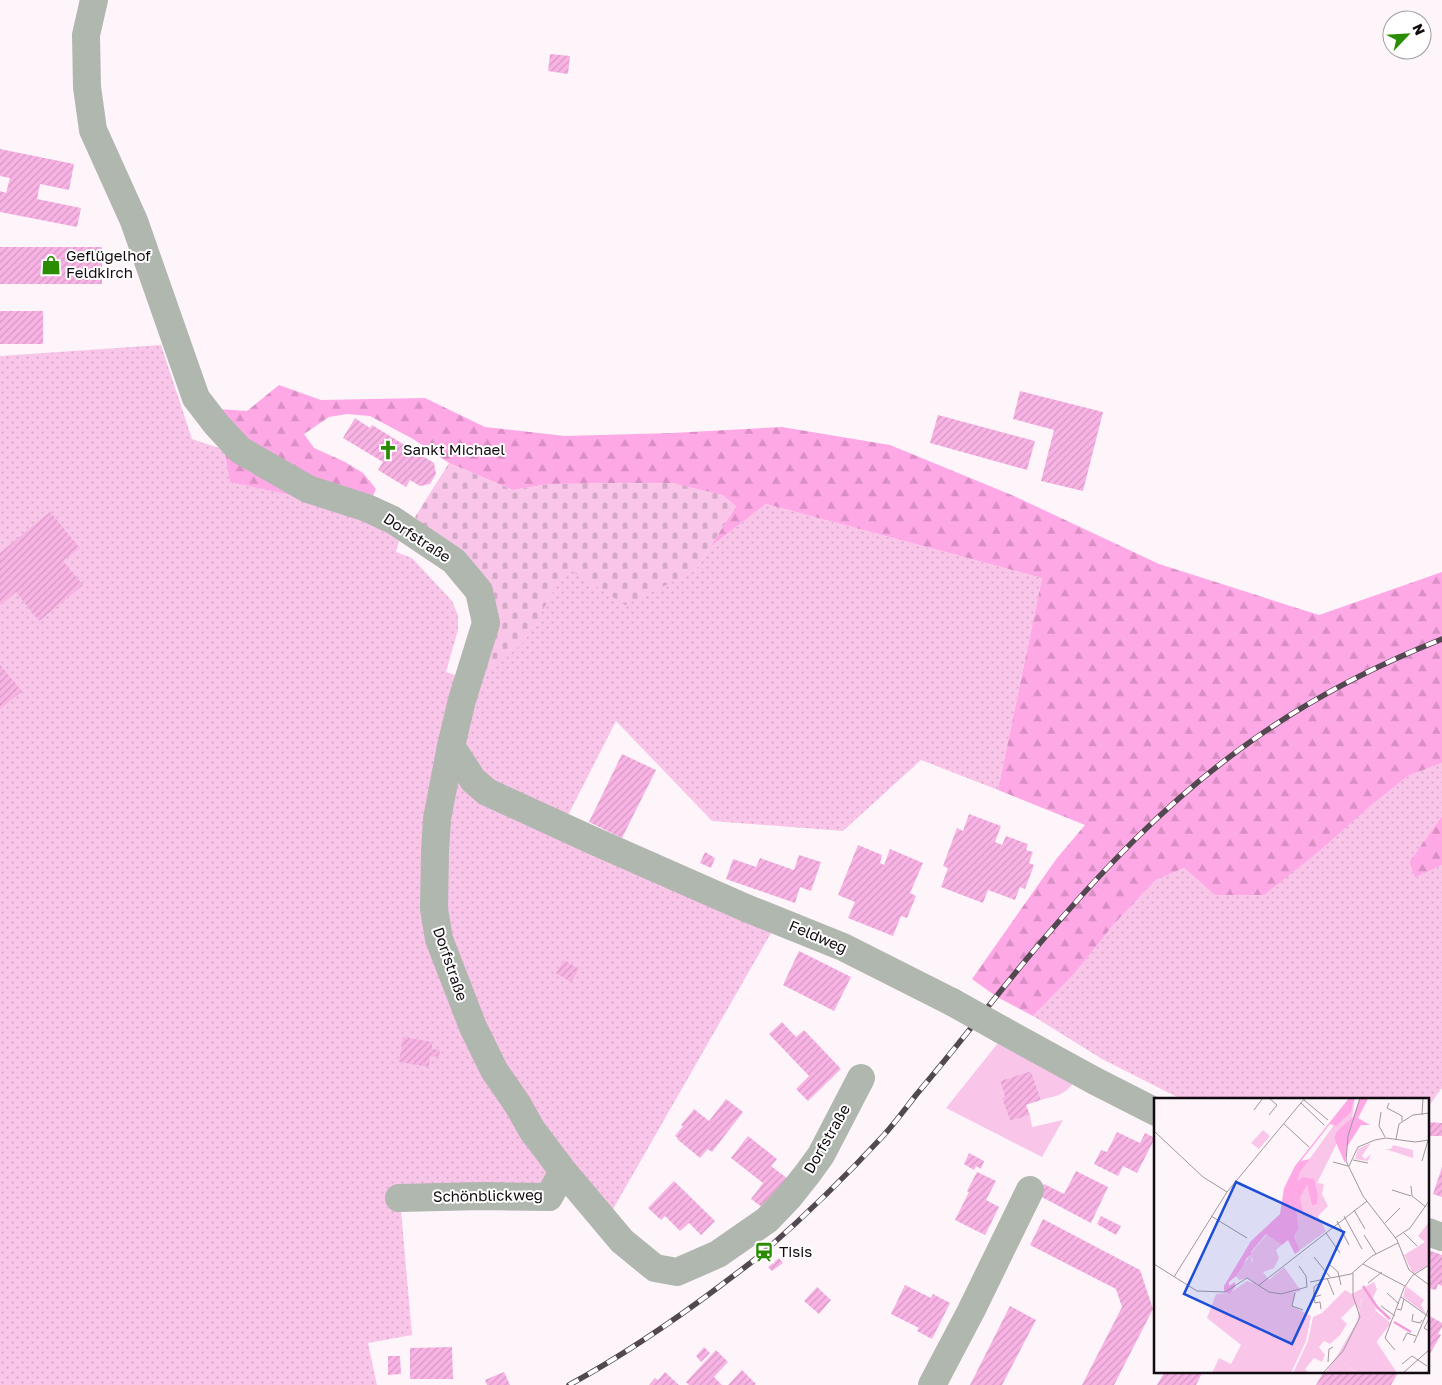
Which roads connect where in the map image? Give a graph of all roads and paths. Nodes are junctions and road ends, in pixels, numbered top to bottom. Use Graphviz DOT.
graph roads {
  1 [pos="94,0"];
  2 [pos="451,746"];
  3 [pos="474,780"];
  4 [pos="441,798"];
  5 [pos="861,1078"];
  6 [pos="1154,1111"];
  7 [pos="563,1172"];
  8 [pos="1030,1190"];
  9 [pos="399,1198"];
  10 [pos="1430,1233"];
  11 [pos="1442,1237"];
  12 [pos="932,1385"];
  1 -- 2 [label="street, Dorfstraße"];
  2 -- 3 [label="street, Feldweg"];
  2 -- 4 [label="street, Dorfstraße"];
  3 -- 4 [label="street"];
  3 -- 6 [label="street, Feldweg, bridge"];
  4 -- 7 [label="street, Dorfstraße"];
  5 -- 7 [label="street, Dorfstraße"];
  7 -- 9 [label="street, Schönblickweg"];
  8 -- 12 [label="street"];
  10 -- 11 [label="street"];
}
